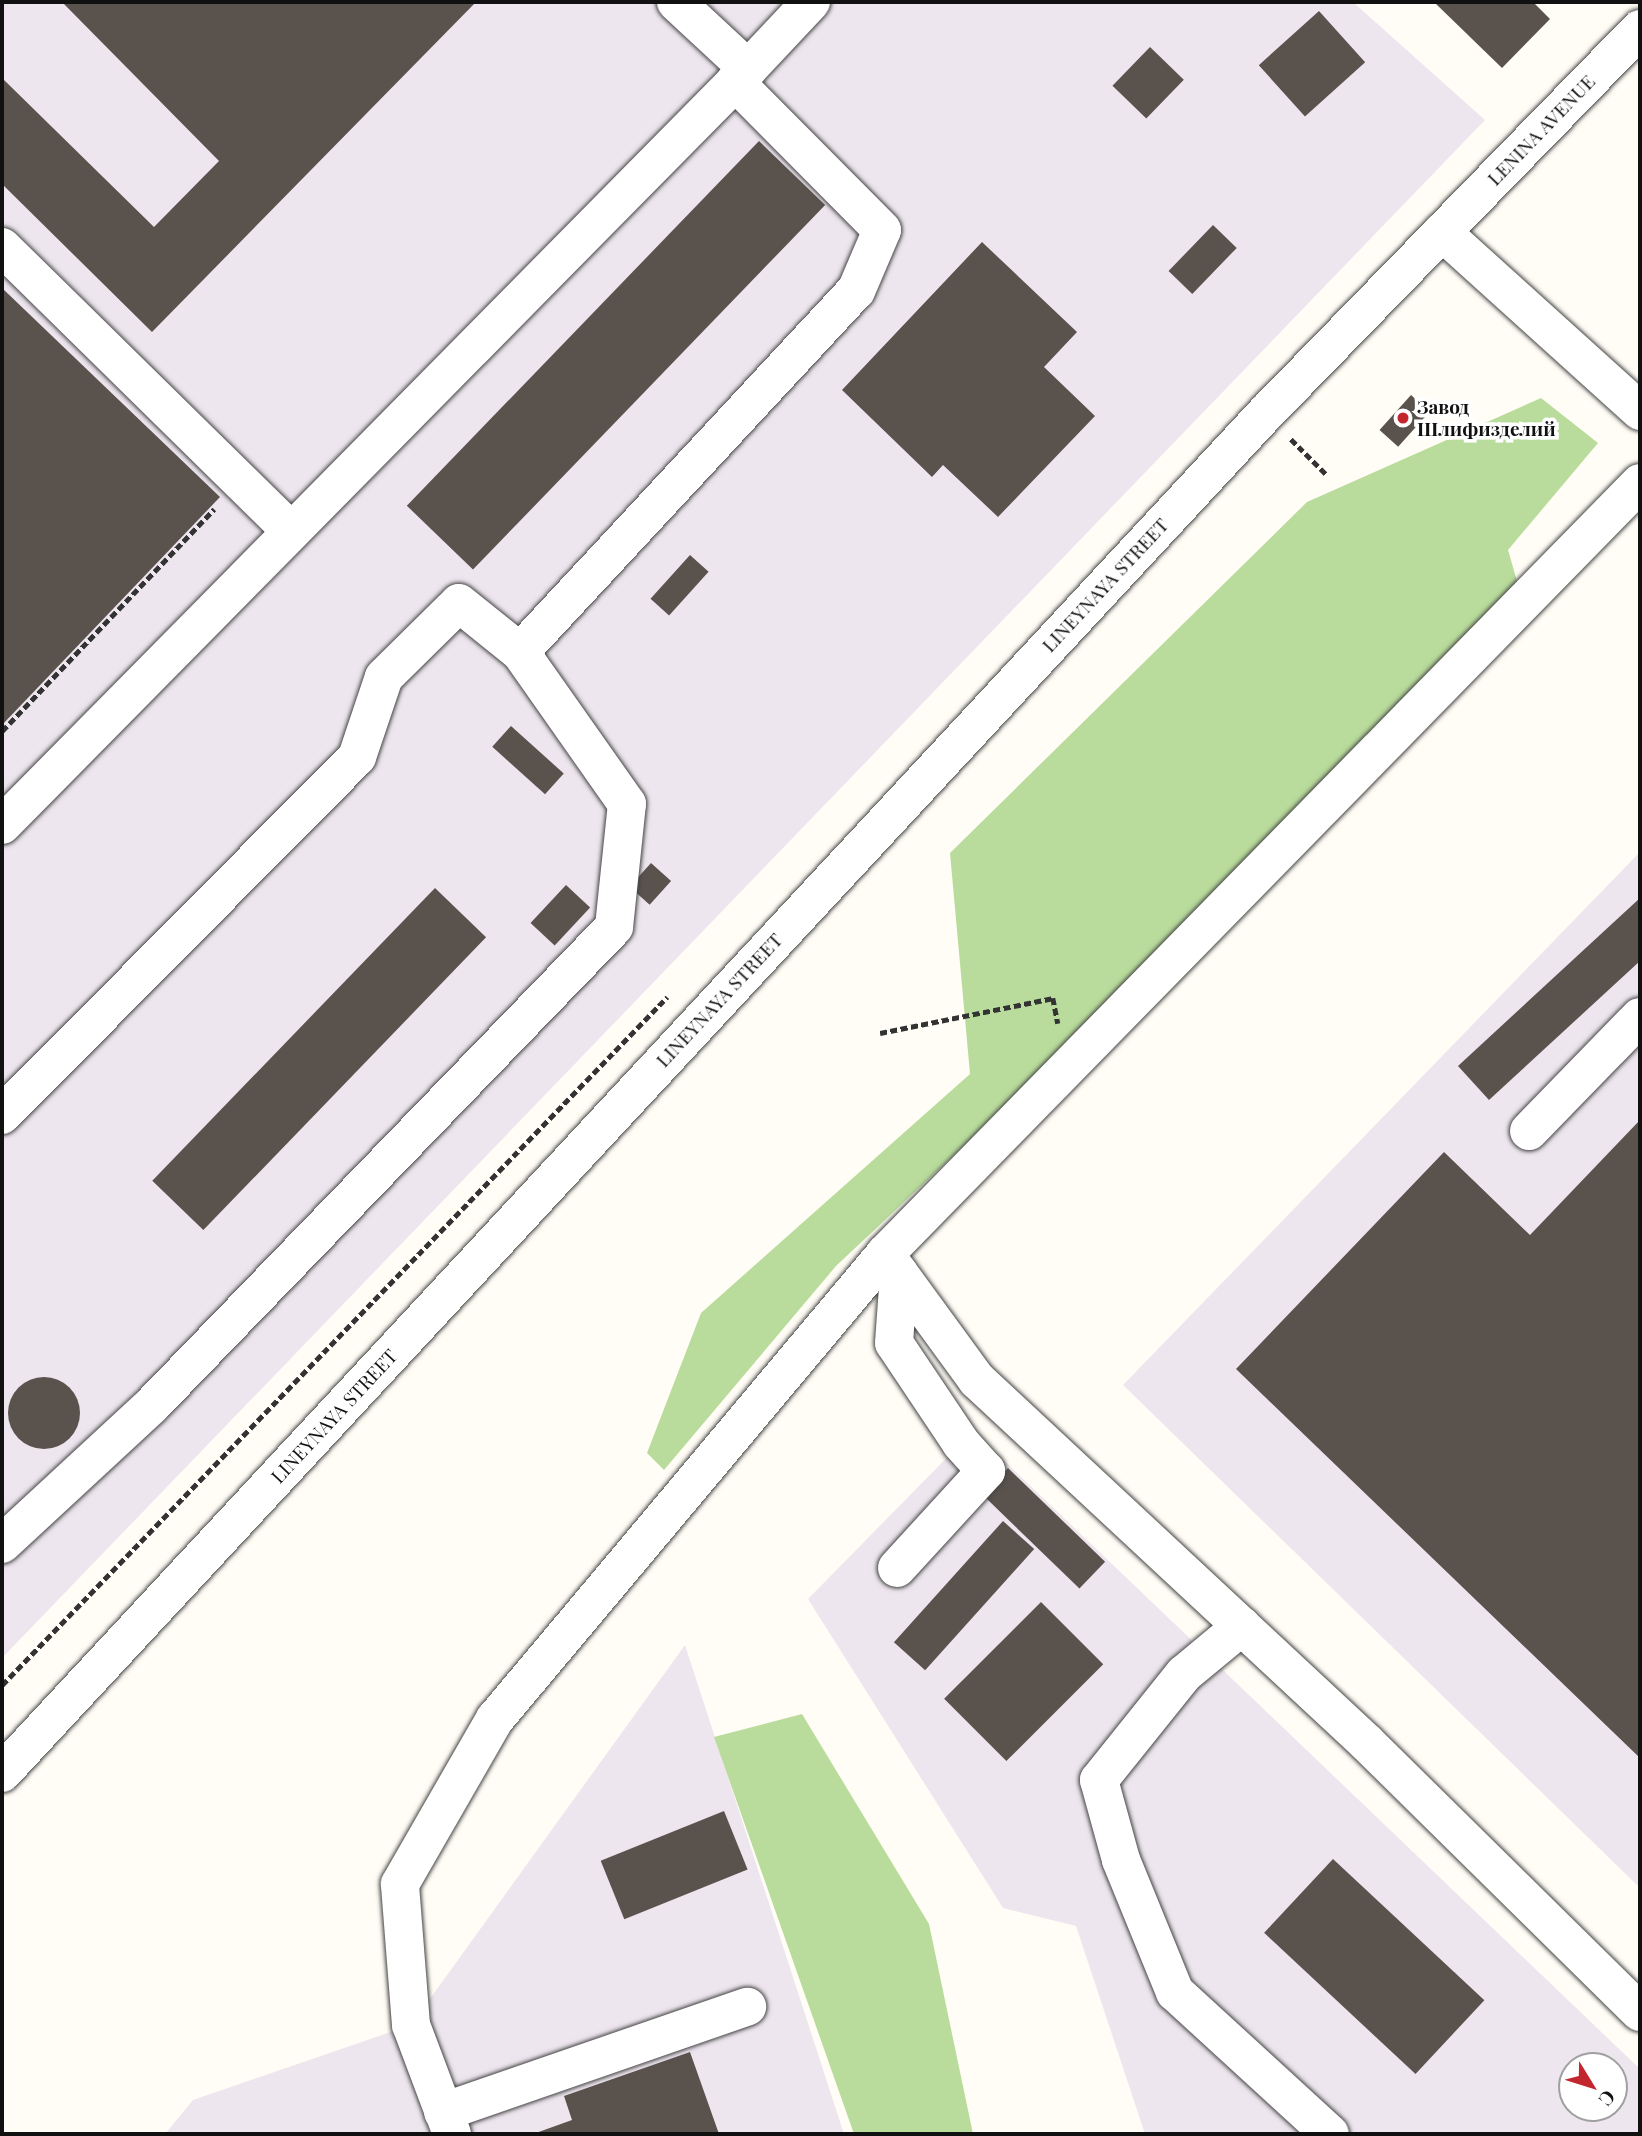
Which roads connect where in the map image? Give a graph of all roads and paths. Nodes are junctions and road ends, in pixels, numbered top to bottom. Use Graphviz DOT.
graph roads {
  1 [pos="676,2"];
  2 [pos="811,2"];
  3 [pos="1640,29"];
  4 [pos="742,76"];
  5 [pos="1442,232"];
  6 [pos="2,247"];
  7 [pos="1640,411"];
  8 [pos="242,483"];
  9 [pos="1640,483"];
  10 [pos="291,531"];
  11 [pos="520,652"];
  12 [pos="2,731"];
  13 [pos="2,825"];
  14 [pos="1640,1017"];
  15 [pos="880,1033"];
  16 [pos="1066,1069"];
  17 [pos="2,1115"];
  18 [pos="1529,1131"];
  19 [pos="892,1264"];
  20 [pos="2,1544"];
  21 [pos="897,1568"];
  22 [pos="1242,1626"];
  23 [pos="2,1773"];
  24 [pos="747,2007"];
  25 [pos="1640,2012"];
  26 [pos="447,2123"];
  27 [pos="1330,2134"];
  1 -- 4 [label="street"];
  2 -- 4 [label="street"];
  3 -- 5 [label="street, LENINA AVENUE"];
  4 -- 10 [label="street"];
  4 -- 11 [label="street"];
  5 -- 7 [label="street"];
  5 -- 23 [label="street, LINEYNAYA STREET"];
  6 -- 8 [label="street"];
  8 -- 10 [label="street"];
  8 -- 12 [label="path"];
  9 -- 16 [label="street"];
  10 -- 13 [label="street"];
  11 -- 17 [label="street"];
  11 -- 20 [label="street"];
  14 -- 18 [label="street"];
  15 -- 16 [label="path"];
  16 -- 19 [label="street"];
  19 -- 21 [label="street"];
  19 -- 22 [label="street"];
  19 -- 26 [label="street"];
  22 -- 25 [label="street"];
  22 -- 27 [label="street"];
  24 -- 26 [label="street"];
}
